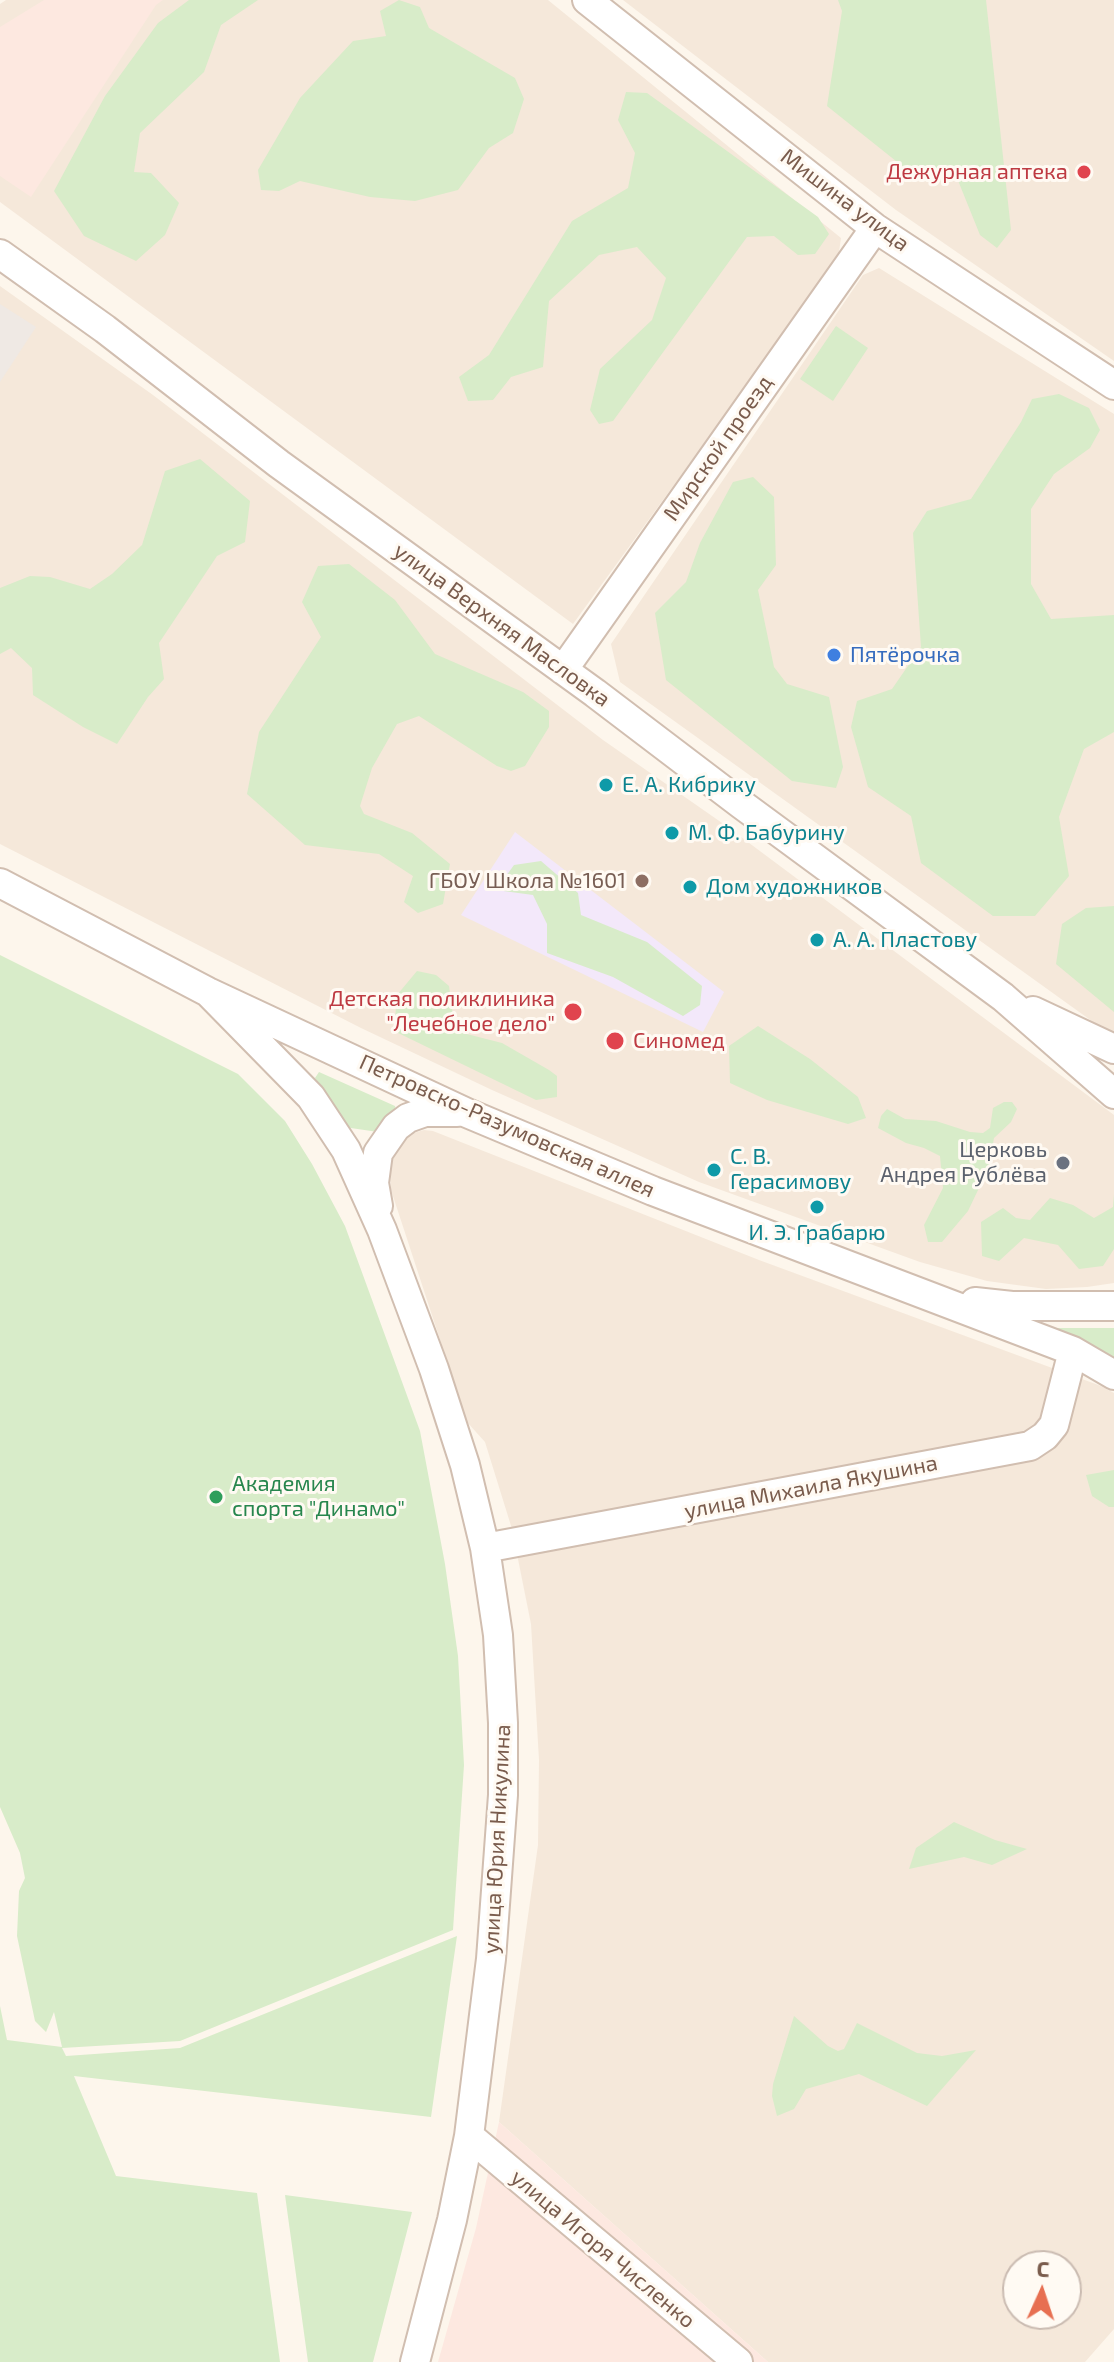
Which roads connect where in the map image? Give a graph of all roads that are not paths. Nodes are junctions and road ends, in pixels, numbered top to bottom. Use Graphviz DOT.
graph roads {
  1 [pos="587,0"];
  2 [pos="875,228"];
  3 [pos="0,254"];
  4 [pos="1114,385"];
  5 [pos="563,670"];
  6 [pos="0,883"];
  7 [pos="208,992"];
  8 [pos="1003,997"];
  9 [pos="1114,1049"];
  10 [pos="1114,1094"];
  11 [pos="467,1113"];
  12 [pos="382,1230"];
  13 [pos="940,1298"];
  14 [pos="1114,1306"];
  15 [pos="1073,1351"];
  16 [pos="1114,1375"];
  17 [pos="485,1548"];
  18 [pos="469,2136"];
  19 [pos="415,2362"];
  20 [pos="738,2362"];
  1 -- 2 [label="street, Мишина улица"];
  2 -- 4 [label="street, Мишина улица"];
  2 -- 5 [label="street, Мирской проезд"];
  3 -- 5 [label="street, улица Верхняя Масловка"];
  5 -- 8 [label="street, улица Верхняя Масловка"];
  6 -- 7 [label="street, Петровско-Разумовская аллея"];
  7 -- 11 [label="street, Петровско-Разумовская аллея"];
  7 -- 12 [label="street, улица Юрия Никулина"];
  8 -- 9 [label="street, улица Верхняя Масловка"];
  8 -- 10 [label="street, улица Верхняя Масловка"];
  11 -- 12 [label="street, улица Юрия Никулина"];
  11 -- 13 [label="street, Петровско-Разумовская аллея"];
  12 -- 17 [label="street, улица Юрия Никулина"];
  13 -- 14 [label="street, Петровско-Разумовская аллея"];
  13 -- 15 [label="street, Петровско-Разумовская аллея"];
  15 -- 16 [label="street, Петровско-Разумовская аллея"];
  15 -- 17 [label="street, улица Михаила Якушина"];
  17 -- 18 [label="street, улица Юрия Никулина"];
  18 -- 19 [label="street, улица Юрия Никулина"];
  18 -- 20 [label="street, улица Игоря Численко"];
}
